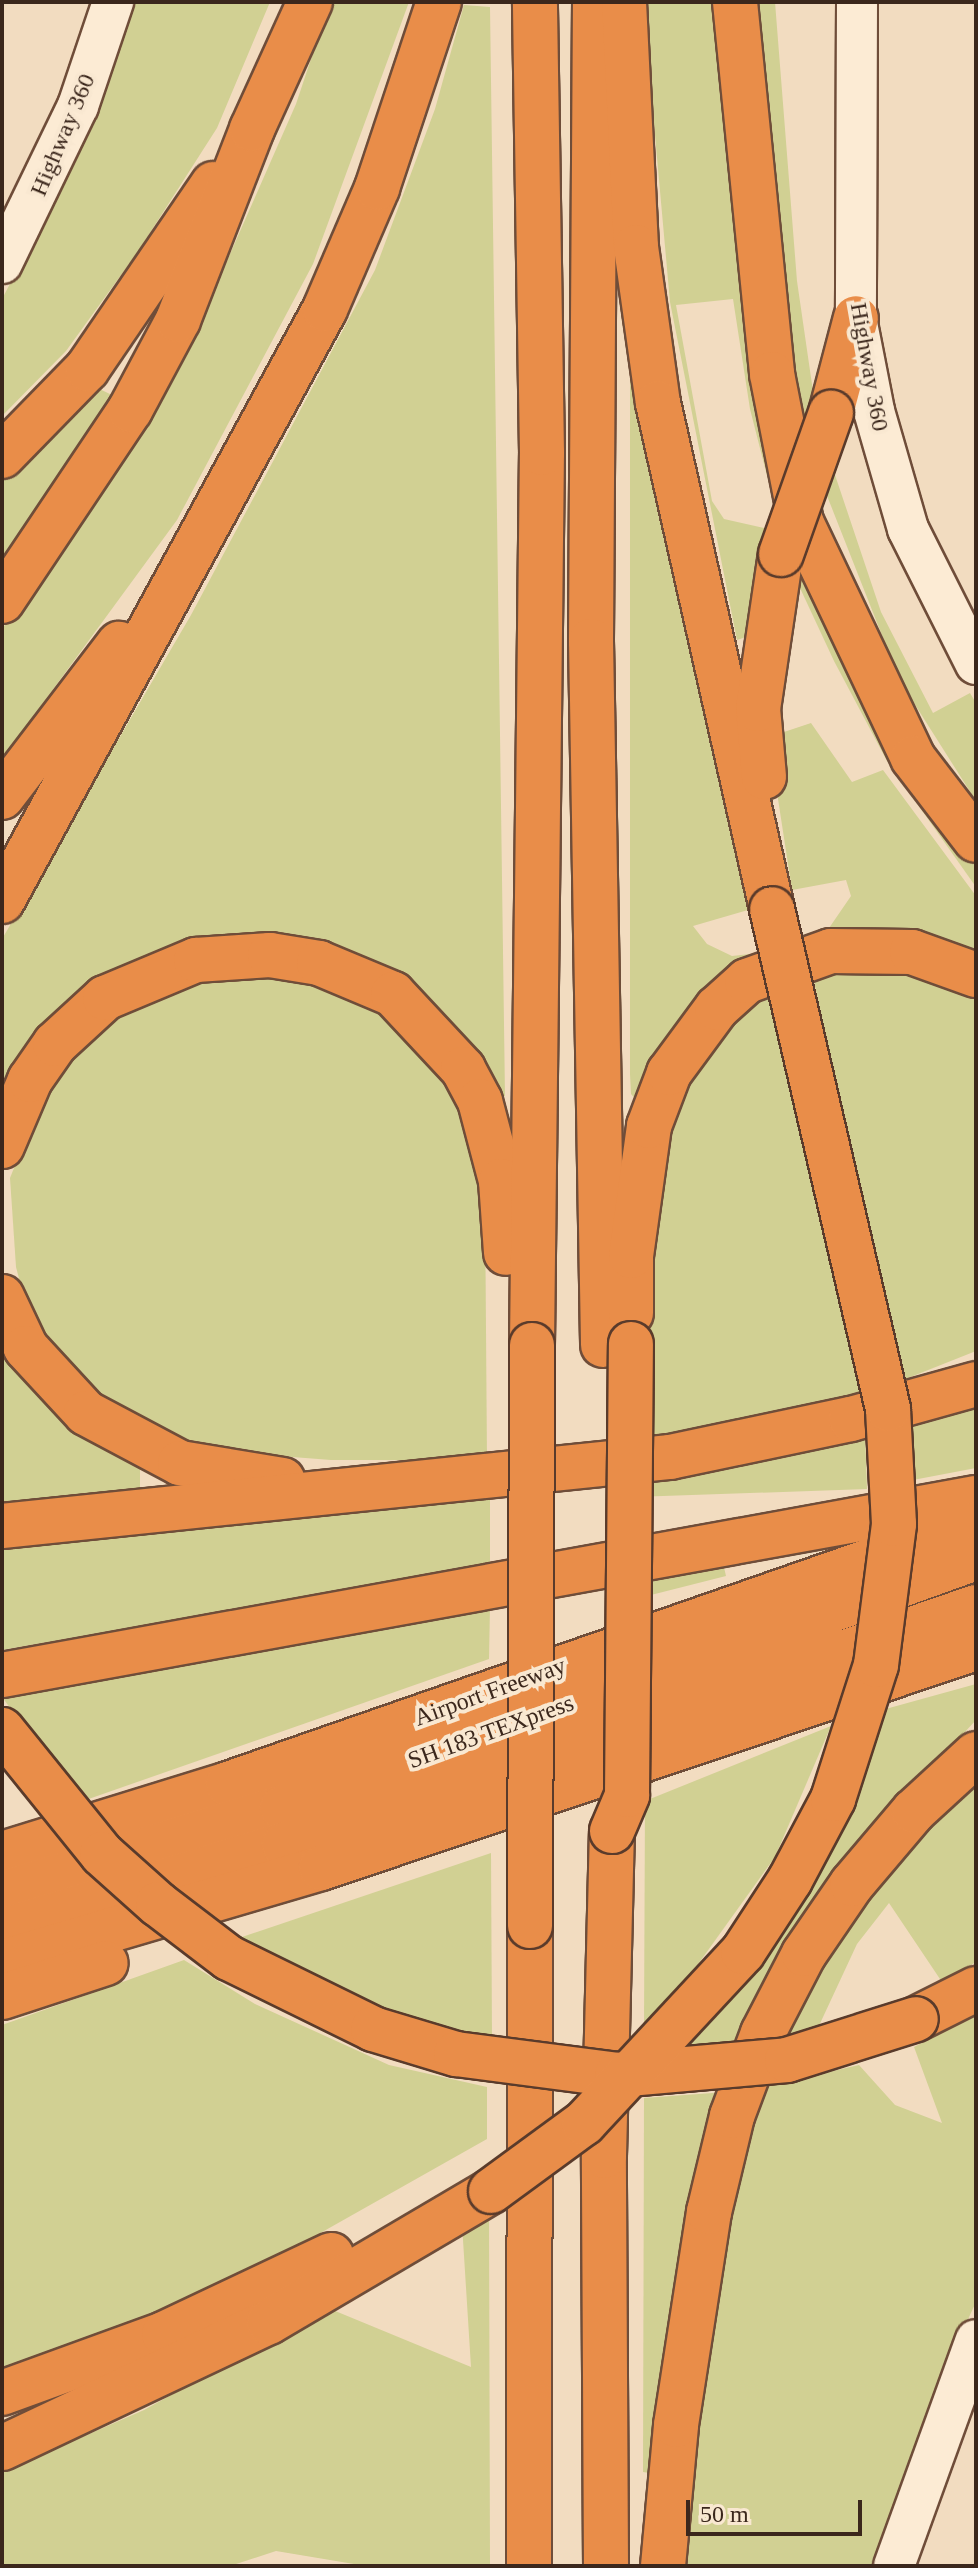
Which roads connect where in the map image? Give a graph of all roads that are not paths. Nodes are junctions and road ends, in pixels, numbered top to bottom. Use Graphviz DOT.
graph roads {
  1 [pos="113,2"];
  2 [pos="310,2"];
  3 [pos="439,2"];
  4 [pos="535,2"];
  5 [pos="595,2"];
  6 [pos="624,2"];
  7 [pos="735,2"];
  8 [pos="857,2"];
  9 [pos="252,129"];
  10 [pos="2,263"];
  11 [pos="856,318"];
  12 [pos="2,456"];
  13 [pos="205,531"];
  14 [pos="2,601"];
  15 [pos="976,664"];
  16 [pos="2,797"];
  17 [pos="976,840"];
  18 [pos="757,846"];
  19 [pos="2,901"];
  20 [pos="976,975"];
  21 [pos="2,1146"];
  22 [pos="2,1297"];
  23 [pos="520,1345"];
  24 [pos="617,1345"];
  25 [pos="976,1369"];
  26 [pos="976,1384"];
  27 [pos="926,1398"];
  28 [pos="395,1484"];
  29 [pos="976,1498"];
  30 [pos="976,1524"];
  31 [pos="2,1526"];
  32 [pos="976,1558"];
  33 [pos="976,1607"];
  34 [pos="976,1648"];
  35 [pos="2,1675"];
  36 [pos="2,1730"];
  37 [pos="976,1754"];
  38 [pos="429,1833"];
  39 [pos="2,1854"];
  40 [pos="2,1894"];
  41 [pos="2,1931"];
  42 [pos="2,1962"];
  43 [pos="976,1989"];
  44 [pos="2,1997"];
  45 [pos="345,2264"];
  46 [pos="976,2340"];
  47 [pos="2,2393"];
  48 [pos="2,2448"];
  49 [pos="529,2566"];
  50 [pos="606,2566"];
  51 [pos="663,2566"];
  52 [pos="894,2566"];
  1 -- 10 [label="main road, Highway 360"];
  2 -- 9 [label="highway"];
  3 -- 13 [label="highway"];
  4 -- 23 [label="highway"];
  5 -- 24 [label="highway"];
  6 -- 18 [label="highway"];
  7 -- 17 [label="highway"];
  8 -- 11 [label="main road, Highway 360"];
  9 -- 12 [label="highway"];
  9 -- 14 [label="highway"];
  11 -- 15 [label="main road, Highway 360"];
  11 -- 18 [label="highway, bridge"];
  13 -- 16 [label="highway"];
  13 -- 19 [label="highway"];
  18 -- 45 [label="highway, bridge"];
  20 -- 24 [label="highway"];
  21 -- 23 [label="highway"];
  22 -- 28 [label="highway"];
  23 -- 49 [label="highway, bridge"];
  24 -- 50 [label="highway"];
  25 -- 27 [label="highway"];
  26 -- 27 [label="highway"];
  27 -- 28 [label="highway"];
  28 -- 31 [label="highway"];
  29 -- 35 [label="highway"];
  30 -- 39 [label="highway, Airport Freeway"];
  32 -- 40 [label="highway, SH 183 TEXpress"];
  33 -- 41 [label="highway, SH 183 TEXpress"];
  34 -- 38 [label="highway"];
  36 -- 43 [label="highway, bridge"];
  37 -- 51 [label="highway"];
  38 -- 42 [label="highway"];
  38 -- 44 [label="highway"];
  45 -- 47 [label="highway"];
  45 -- 48 [label="highway"];
  46 -- 52 [label="main road"];
}
